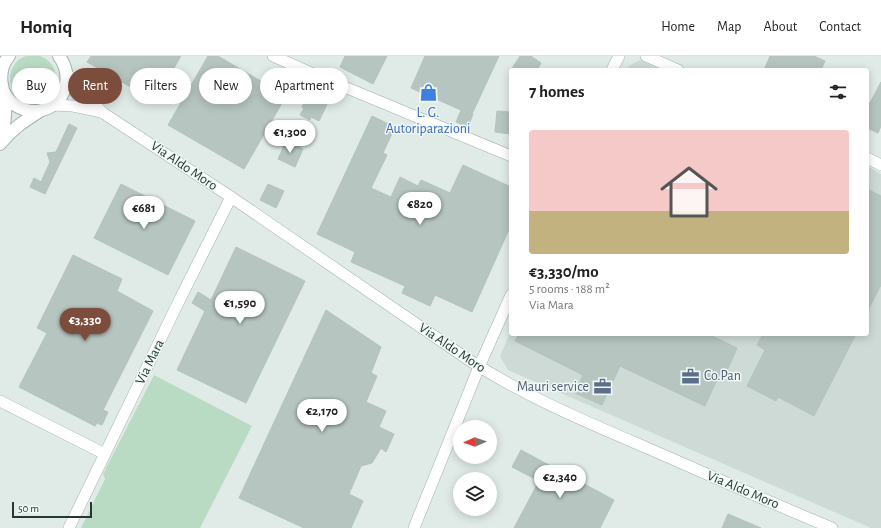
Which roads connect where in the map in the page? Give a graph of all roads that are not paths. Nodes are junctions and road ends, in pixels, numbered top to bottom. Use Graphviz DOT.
graph roads {
  1 [pos="9,56"];
  2 [pos="274,56"];
  3 [pos="619,56"];
  4 [pos="646,56"];
  5 [pos="63,62"];
  6 [pos="613,68"];
  7 [pos="673,68"];
  8 [pos="0,81"];
  9 [pos="5,94"];
  10 [pos="53,105"];
  11 [pos="40,110"];
  12 [pos="103,113"];
  13 [pos="0,144"];
  14 [pos="509,155"];
  15 [pos="869,159"];
  16 [pos="881,165"];
  17 [pos="231,197"];
  18 [pos="509,300"];
  19 [pos="479,367"];
  20 [pos="0,401"];
  21 [pos="105,454"];
  22 [pos="69,528"];
  23 [pos="414,528"];
  24 [pos="832,528"];
  1 -- 8 [label="main road"];
  2 -- 14 [label="street"];
  3 -- 6 [label="street"];
  4 -- 7 [label="street"];
  5 -- 10 [label="main road"];
  5 -- 12 [label="street, Via Aldo Moro"];
  8 -- 9 [label="main road"];
  9 -- 11 [label="main road"];
  9 -- 13 [label="main road"];
  10 -- 11 [label="main road"];
  10 -- 12 [label="street, Via Aldo Moro"];
  11 -- 13 [label="main road"];
  12 -- 17 [label="street, Via Aldo Moro"];
  15 -- 16 [label="street"];
  17 -- 19 [label="street, Via Aldo Moro"];
  17 -- 21 [label="street, Via Mara"];
  18 -- 19 [label="street"];
  19 -- 23 [label="street"];
  19 -- 24 [label="street, Via Aldo Moro"];
  20 -- 21 [label="street"];
  21 -- 22 [label="street, Via Mara"];
}
